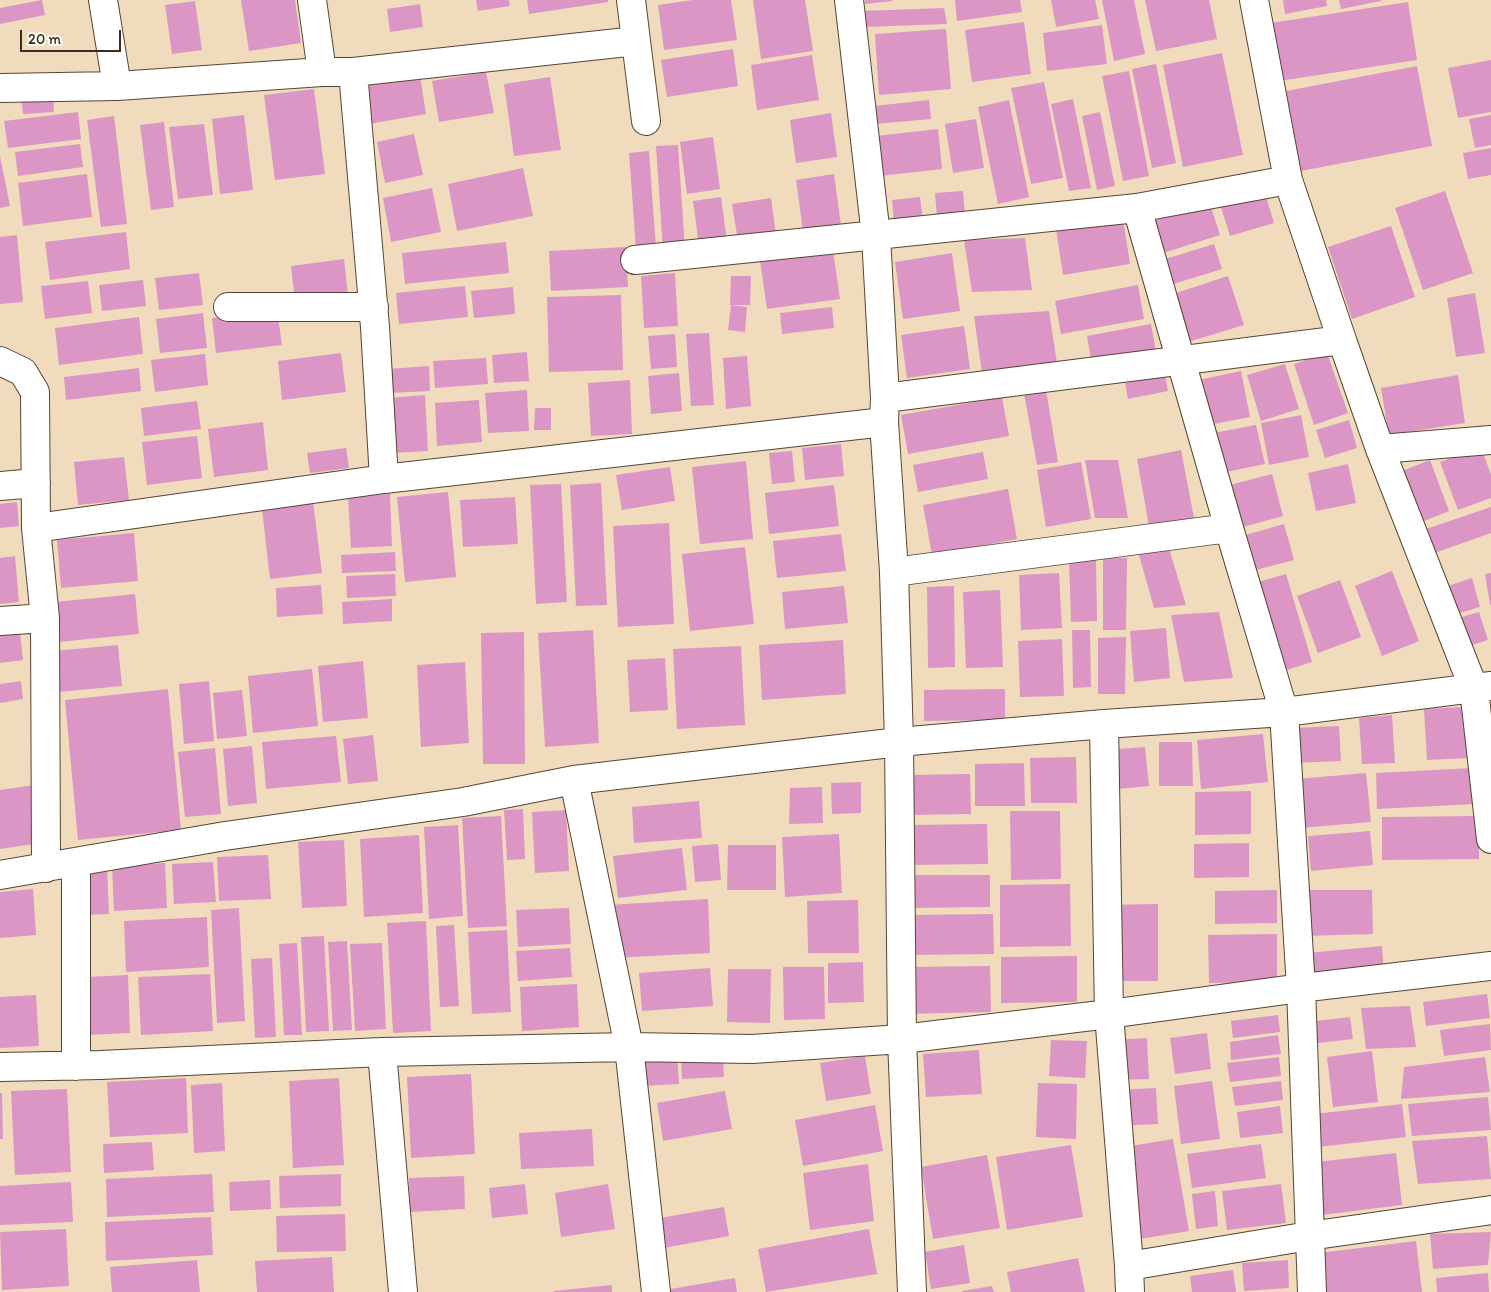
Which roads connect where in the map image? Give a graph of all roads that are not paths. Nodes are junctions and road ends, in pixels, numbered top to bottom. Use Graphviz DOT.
graph roads {
  1 [pos="104,0"];
  2 [pos="312,0"];
  3 [pos="631,0"];
  4 [pos="849,0"];
  5 [pos="1254,0"];
  6 [pos="636,41"];
  7 [pos="322,72"];
  8 [pos="353,72"];
  9 [pos="117,86"];
  10 [pos="0,88"];
  11 [pos="646,122"];
  12 [pos="1288,180"];
  13 [pos="1137,208"];
  14 [pos="876,236"];
  15 [pos="635,260"];
  16 [pos="228,307"];
  17 [pos="374,307"];
  18 [pos="1342,340"];
  19 [pos="1182,360"];
  20 [pos="0,361"];
  21 [pos="884,410"];
  22 [pos="1491,440"];
  23 [pos="1380,449"];
  24 [pos="384,479"];
  25 [pos="36,483"];
  26 [pos="0,486"];
  27 [pos="36,528"];
  28 [pos="1229,528"];
  29 [pos="894,572"];
  30 [pos="45,618"];
  31 [pos="0,621"];
  32 [pos="1482,688"];
  33 [pos="1284,712"];
  34 [pos="1104,724"];
  35 [pos="899,742"];
  36 [pos="574,780"];
  37 [pos="1491,839"];
  38 [pos="76,862"];
  39 [pos="46,868"];
  40 [pos="0,875"];
  41 [pos="1491,966"];
  42 [pos="1301,988"];
  43 [pos="1109,1014"];
  44 [pos="902,1039"];
  45 [pos="629,1047"];
  46 [pos="382,1052"];
  47 [pos="76,1066"];
  48 [pos="0,1067"];
  49 [pos="1491,1210"];
  50 [pos="1309,1236"];
  51 [pos="1129,1279"];
  52 [pos="404,1292"];
  53 [pos="656,1292"];
  54 [pos="912,1292"];
  55 [pos="1312,1292"];
  1 -- 9 [label="street"];
  2 -- 7 [label="street"];
  3 -- 6 [label="street"];
  4 -- 14 [label="street"];
  5 -- 12 [label="street"];
  6 -- 8 [label="street"];
  6 -- 11 [label="street"];
  7 -- 8 [label="street"];
  7 -- 9 [label="street"];
  8 -- 17 [label="street"];
  9 -- 10 [label="street"];
  12 -- 13 [label="street"];
  12 -- 18 [label="street"];
  13 -- 14 [label="street"];
  13 -- 19 [label="street"];
  14 -- 15 [label="street"];
  14 -- 21 [label="street"];
  16 -- 17 [label="street"];
  17 -- 24 [label="street"];
  18 -- 19 [label="street"];
  18 -- 23 [label="street"];
  19 -- 21 [label="street"];
  19 -- 28 [label="street"];
  20 -- 25 [label="street"];
  21 -- 24 [label="street"];
  21 -- 29 [label="street"];
  22 -- 23 [label="street"];
  23 -- 32 [label="street"];
  24 -- 27 [label="street"];
  25 -- 26 [label="street"];
  25 -- 27 [label="street"];
  27 -- 30 [label="street"];
  28 -- 29 [label="street"];
  28 -- 33 [label="street"];
  29 -- 35 [label="street"];
  30 -- 31 [label="street"];
  30 -- 39 [label="street"];
  32 -- 33 [label="street"];
  32 -- 37 [label="street"];
  33 -- 34 [label="street"];
  33 -- 42 [label="street"];
  34 -- 35 [label="street"];
  34 -- 43 [label="street"];
  35 -- 36 [label="street"];
  35 -- 44 [label="street"];
  36 -- 38 [label="street"];
  36 -- 45 [label="street"];
  38 -- 39 [label="street"];
  38 -- 47 [label="street"];
  39 -- 40 [label="street"];
  41 -- 42 [label="street"];
  42 -- 43 [label="street"];
  42 -- 50 [label="street"];
  43 -- 44 [label="street"];
  43 -- 51 [label="street"];
  44 -- 45 [label="street"];
  44 -- 54 [label="street"];
  45 -- 46 [label="street"];
  45 -- 53 [label="street"];
  46 -- 47 [label="street"];
  46 -- 52 [label="street"];
  47 -- 48 [label="street"];
  49 -- 50 [label="street"];
  50 -- 51 [label="street"];
  50 -- 55 [label="street"];
}
